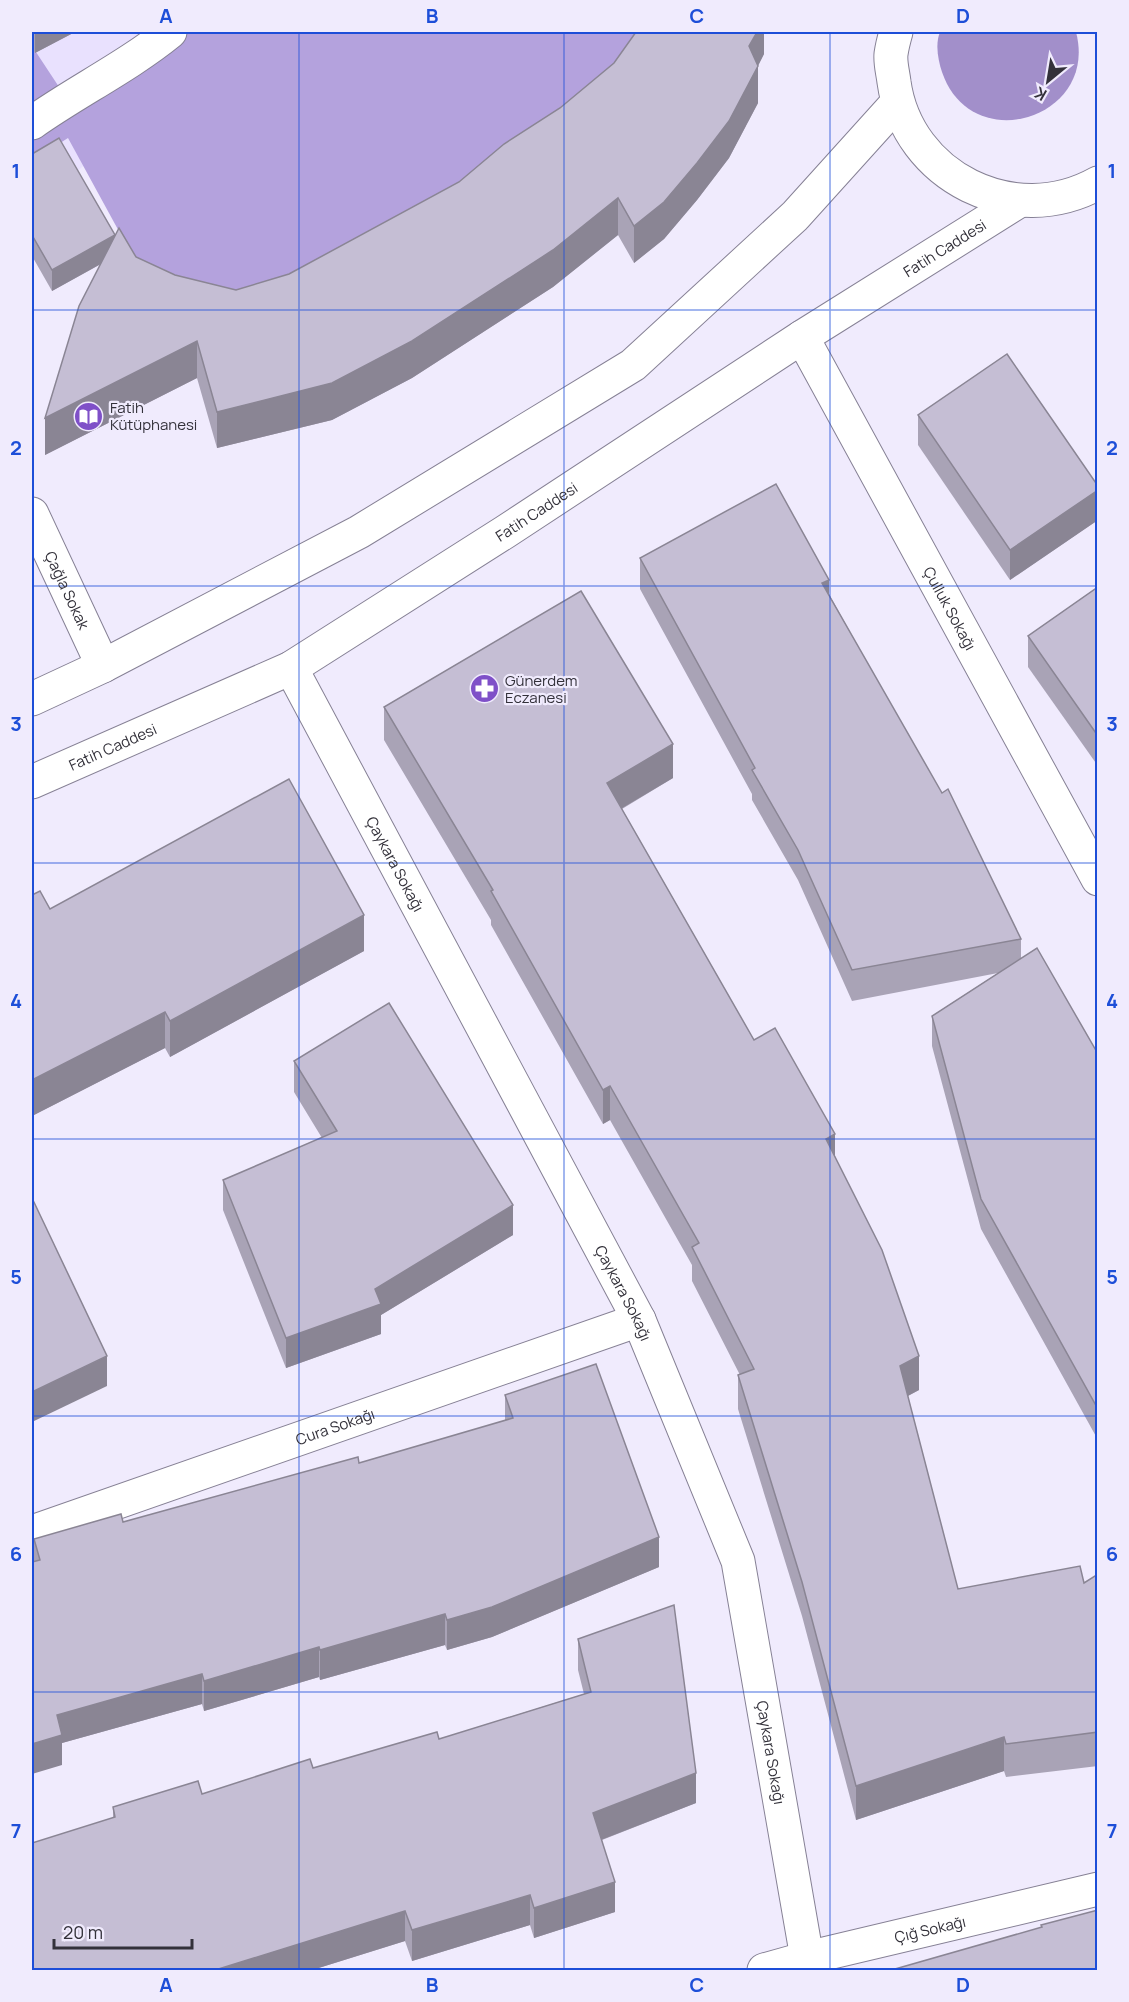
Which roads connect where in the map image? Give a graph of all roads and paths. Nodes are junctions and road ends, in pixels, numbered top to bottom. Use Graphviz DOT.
graph roads {
  1 [pos="170,32"];
  2 [pos="896,32"];
  3 [pos="897,103"];
  4 [pos="32,123"];
  5 [pos="1098,183"];
  6 [pos="1019,201"];
  7 [pos="802,337"];
  8 [pos="32,514"];
  9 [pos="103,666"];
  10 [pos="291,668"];
  11 [pos="32,699"];
  12 [pos="32,783"];
  13 [pos="1098,879"];
  14 [pos="639,1320"];
  15 [pos="32,1532"];
  16 [pos="1098,1889"];
  17 [pos="807,1964"];
  18 [pos="764,1971"];
  1 -- 4 [label="street"];
  2 -- 3 [label="street"];
  3 -- 6 [label="street"];
  3 -- 9 [label="street"];
  5 -- 6 [label="street"];
  6 -- 7 [label="street, Fatih Caddesi"];
  7 -- 10 [label="street, Fatih Caddesi"];
  7 -- 13 [label="street, Çulluk Sokağı"];
  8 -- 9 [label="street, Çağla Sokak"];
  9 -- 11 [label="street"];
  10 -- 12 [label="street, Fatih Caddesi"];
  10 -- 14 [label="street, Çaykara Sokağı"];
  14 -- 15 [label="street, Cura Sokağı"];
  14 -- 17 [label="street, Çaykara Sokağı"];
  16 -- 17 [label="street, Çığ Sokağı"];
  17 -- 18 [label="street, Çığ Sokağı"];
}
